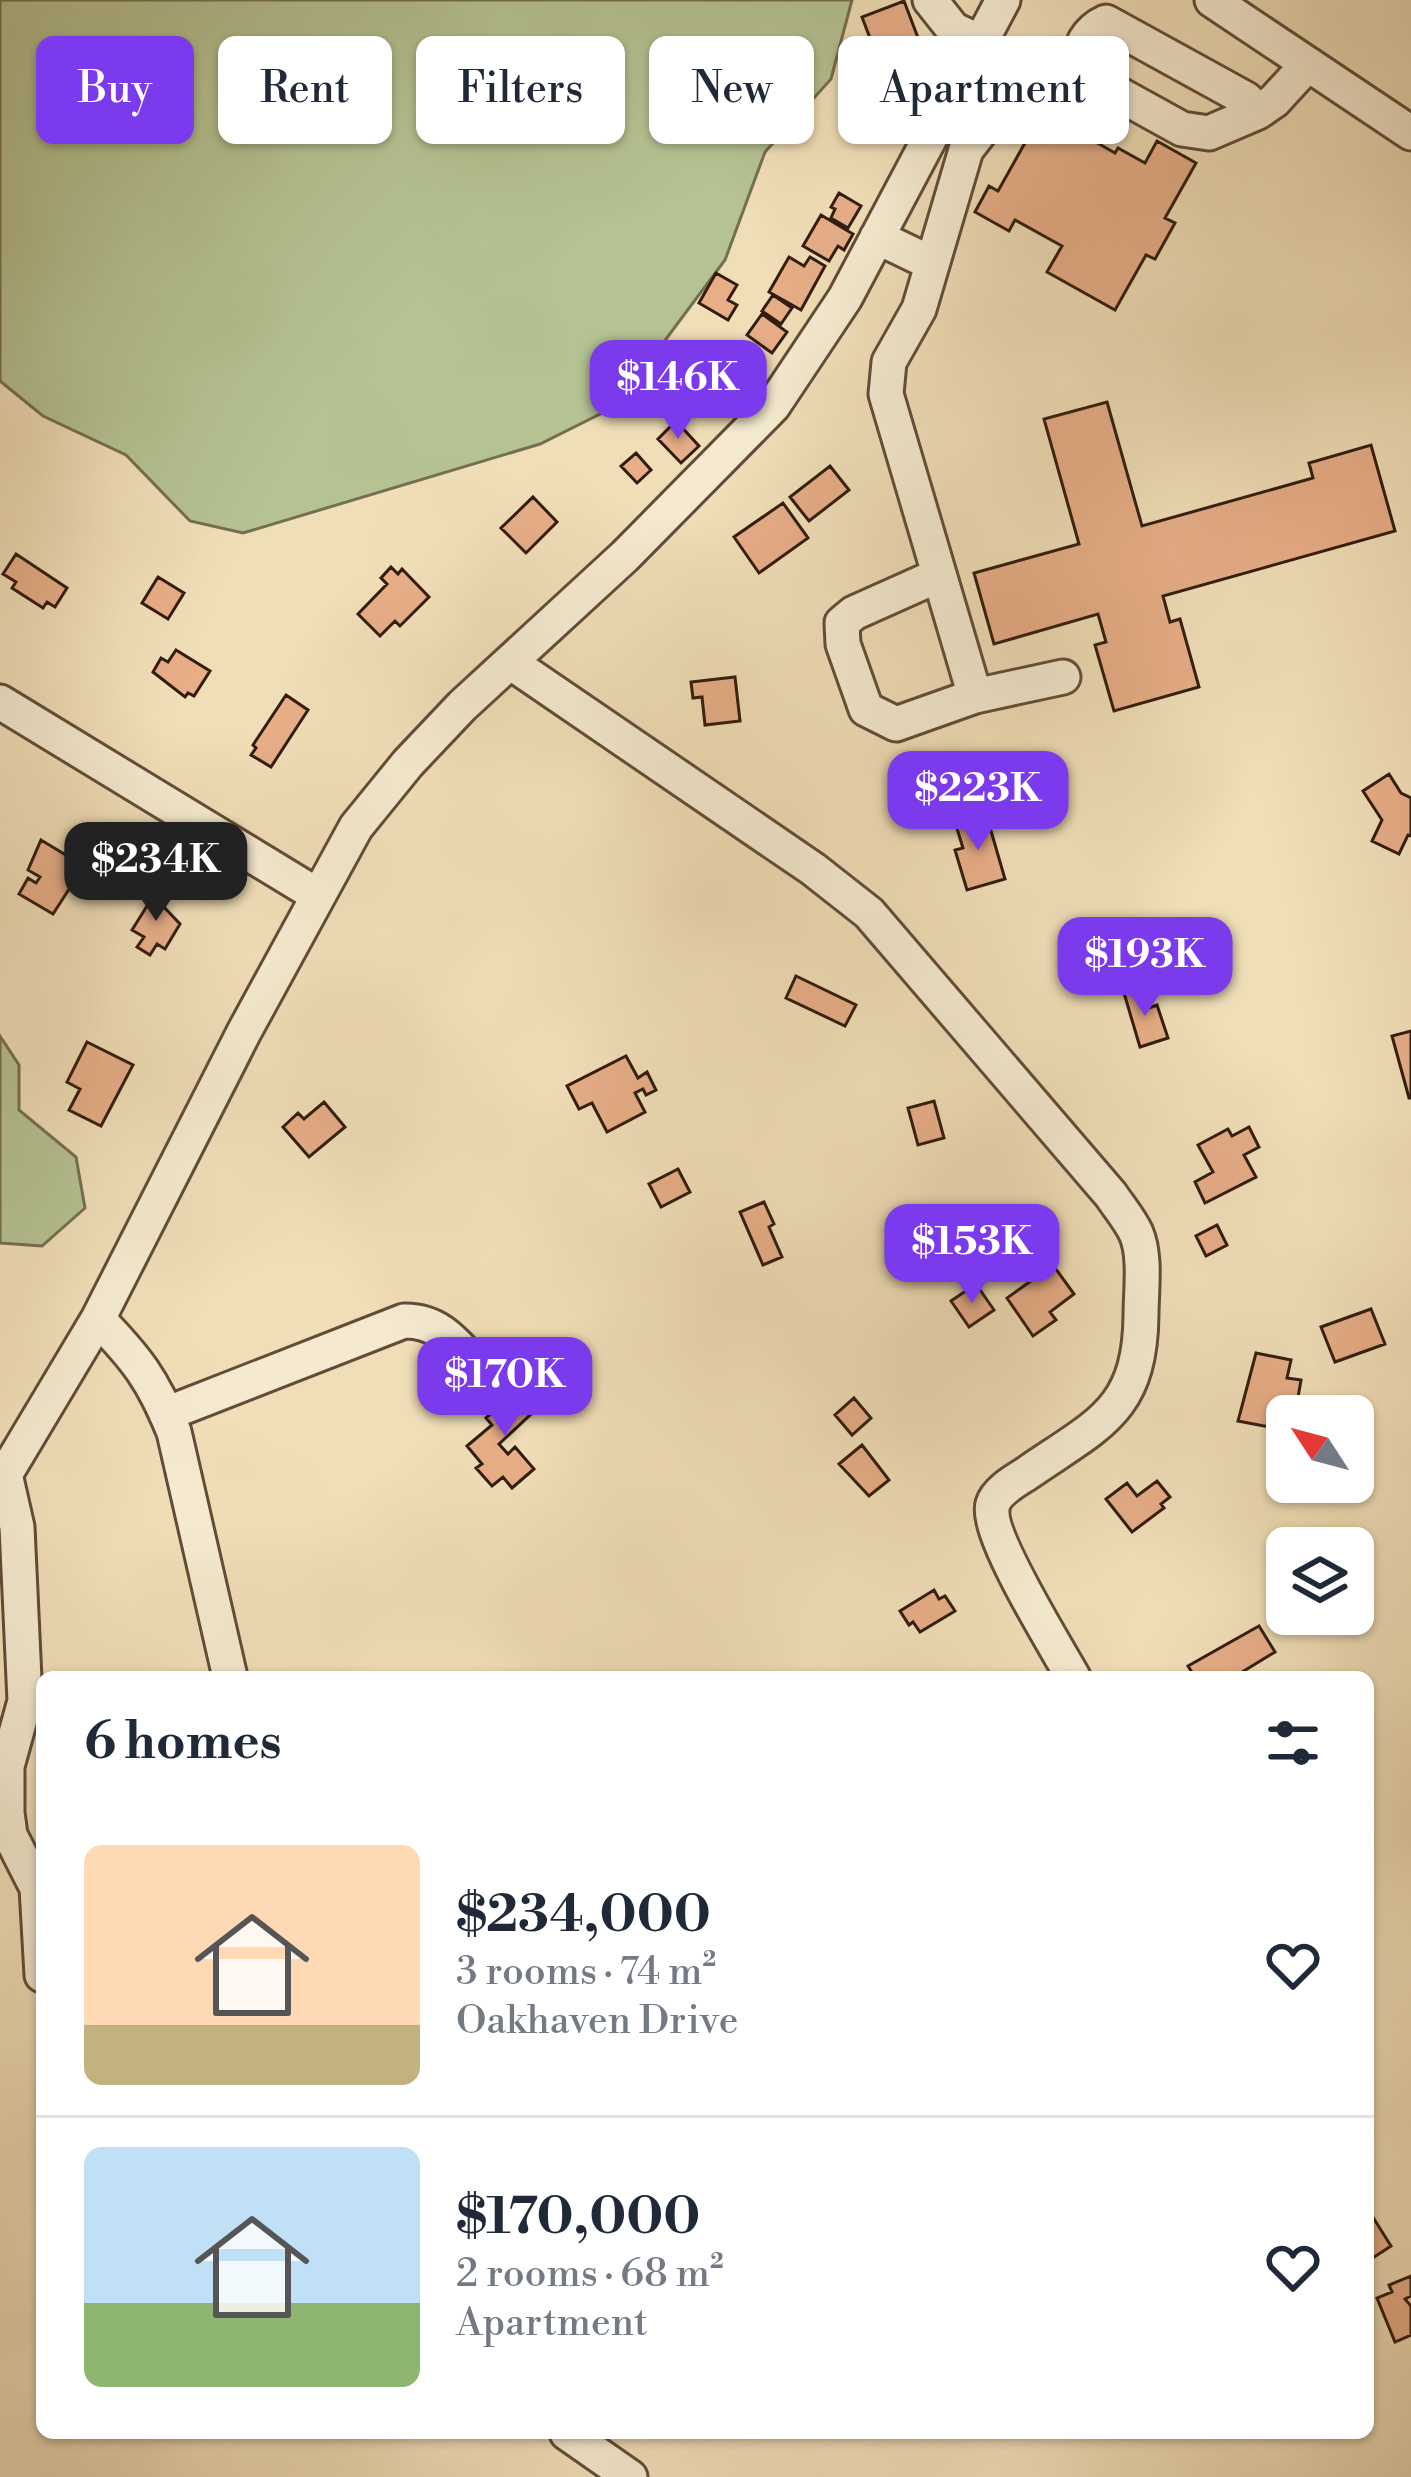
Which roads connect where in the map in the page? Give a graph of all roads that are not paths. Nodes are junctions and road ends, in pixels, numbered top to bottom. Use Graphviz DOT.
graph roads {
  1 [pos="930,0"];
  2 [pos="1003,0"];
  3 [pos="1212,0"];
  4 [pos="968,36"];
  5 [pos="983,36"];
  6 [pos="1087,36"];
  7 [pos="1308,64"];
  8 [pos="1129,100"];
  9 [pos="1258,112"];
  10 [pos="1411,133"];
  11 [pos="926,144"];
  12 [pos="971,144"];
  13 [pos="877,237"];
  14 [pos="931,263"];
  15 [pos="939,575"];
  16 [pos="510,662"];
  17 [pos="1063,676"];
  18 [pos="975,696"];
  19 [pos="0,702"];
  20 [pos="317,895"];
  21 [pos="98,1319"];
  22 [pos="482,1372"];
  23 [pos="166,1414"];
  24 [pos="3,1479"];
  25 [pos="229,1671"];
  26 [pos="1070,1671"];
  27 [pos="36,1886"];
  28 [pos="576,2439"];
  29 [pos="630,2477"];
  1 -- 4 [label="street"];
  2 -- 5 [label="street"];
  3 -- 7 [label="street"];
  6 -- 9 [label="street"];
  7 -- 9 [label="street"];
  7 -- 10 [label="street"];
  8 -- 9 [label="street"];
  11 -- 13 [label="street"];
  12 -- 14 [label="street"];
  13 -- 14 [label="street"];
  13 -- 16 [label="street"];
  14 -- 15 [label="street"];
  15 -- 18 [label="street"];
  15 -- 18 [label="street"];
  16 -- 20 [label="street"];
  16 -- 26 [label="street"];
  17 -- 18 [label="street"];
  19 -- 20 [label="street"];
  20 -- 21 [label="street"];
  21 -- 23 [label="street"];
  21 -- 24 [label="street"];
  22 -- 23 [label="street"];
  23 -- 25 [label="street"];
  24 -- 27 [label="street"];
  28 -- 29 [label="street"];
}
